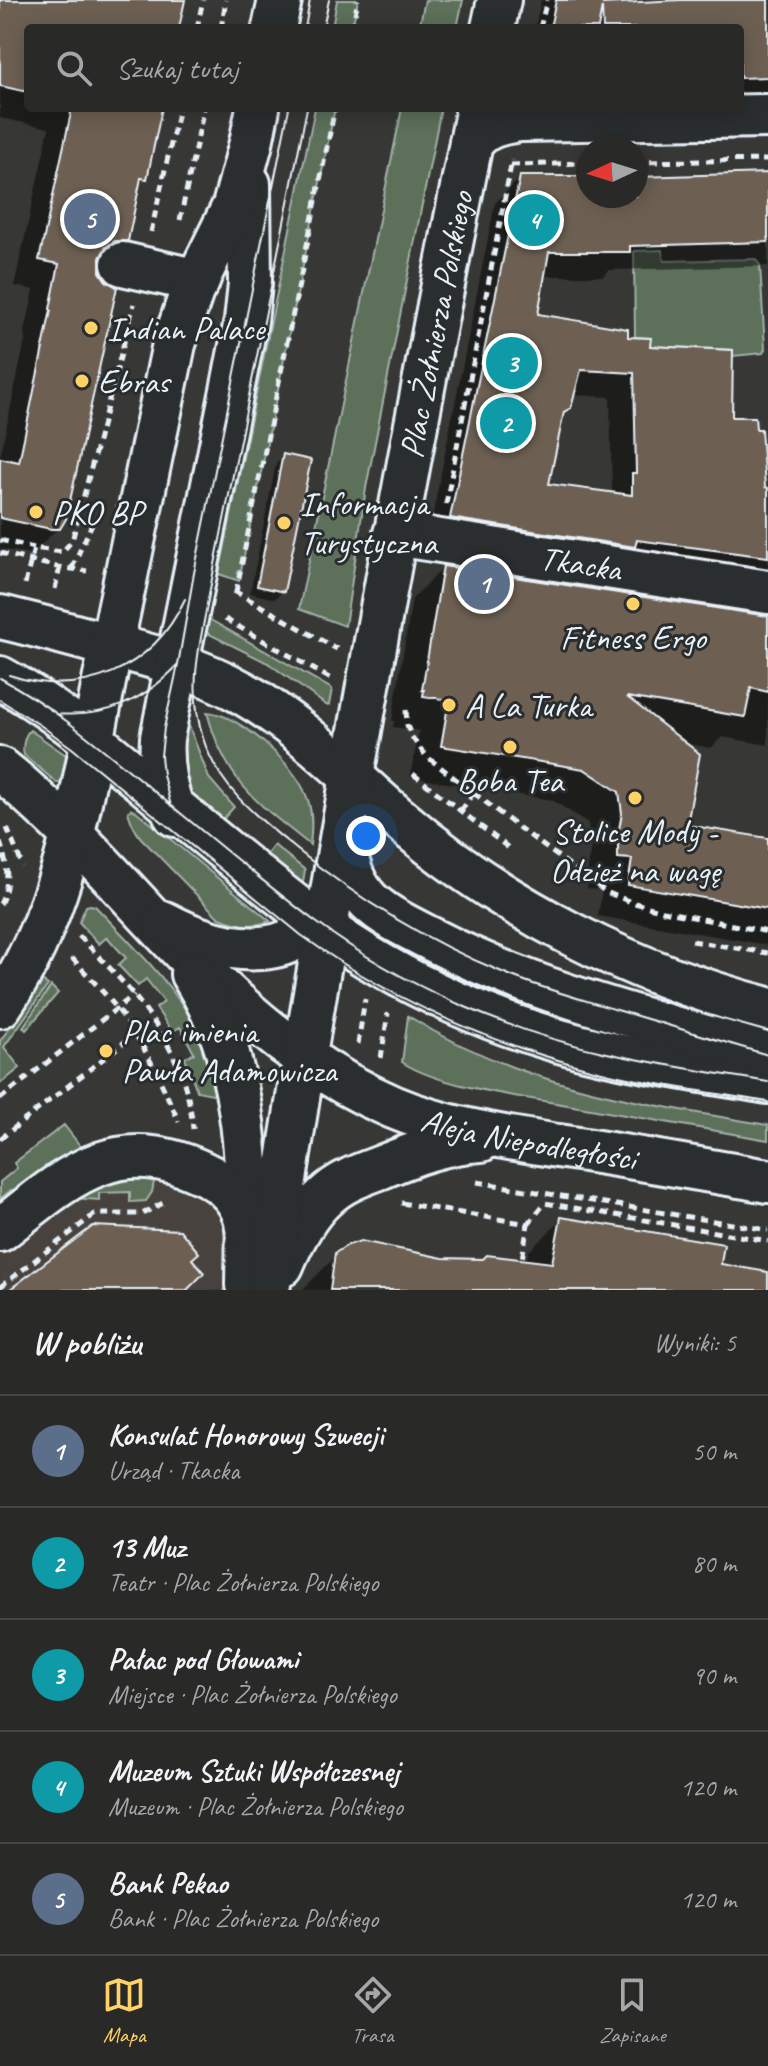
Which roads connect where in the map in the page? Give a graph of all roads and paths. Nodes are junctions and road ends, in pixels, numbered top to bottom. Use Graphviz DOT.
graph roads {
  1 [pos="203,0"];
  2 [pos="226,0"];
  3 [pos="280,0"];
  4 [pos="358,0"];
  5 [pos="499,0"];
  6 [pos="547,0"];
  7 [pos="198,24"];
  8 [pos="222,24"];
  9 [pos="275,24"];
  10 [pos="353,24"];
  11 [pos="494,24"];
  12 [pos="541,24"];
  13 [pos="178,112"];
  14 [pos="334,112"];
  15 [pos="768,116"];
  16 [pos="520,120"];
  17 [pos="254,125"];
  18 [pos="474,125"];
  19 [pos="768,160"];
  20 [pos="648,162"];
  21 [pos="576,163"];
  22 [pos="511,165"];
  23 [pos="133,267"];
  24 [pos="198,281"];
  25 [pos="395,534"];
  26 [pos="0,540"];
  27 [pos="439,541"];
  28 [pos="34,548"];
  29 [pos="0,553"];
  30 [pos="31,561"];
  31 [pos="60,567"];
  32 [pos="90,572"];
  33 [pos="54,592"];
  34 [pos="768,592"];
  35 [pos="11,605"];
  36 [pos="214,613"];
  37 [pos="112,645"];
  38 [pos="341,652"];
  39 [pos="178,665"];
  40 [pos="0,678"];
  41 [pos="336,681"];
  42 [pos="0,700"];
  43 [pos="406,711"];
  44 [pos="91,751"];
  45 [pos="0,769"];
  46 [pos="408,770"];
  47 [pos="352,777"];
  48 [pos="474,792"];
  49 [pos="170,804"];
  50 [pos="461,811"];
  51 [pos="455,820"];
  52 [pos="4,821"];
  53 [pos="345,822"];
  54 [pos="72,833"];
  55 [pos="0,842"];
  56 [pos="521,857"];
  57 [pos="219,869"];
  58 [pos="25,874"];
  59 [pos="0,904"];
  60 [pos="146,912"];
  61 [pos="320,926"];
  62 [pos="70,927"];
  63 [pos="768,932"];
  64 [pos="681,938"];
  65 [pos="768,953"];
  66 [pos="70,956"];
  67 [pos="367,988"];
  68 [pos="134,995"];
  69 [pos="390,1001"];
  70 [pos="0,1006"];
  71 [pos="117,1008"];
  72 [pos="768,1009"];
  73 [pos="135,1034"];
  74 [pos="357,1047"];
  75 [pos="768,1055"];
  76 [pos="304,1058"];
  77 [pos="381,1058"];
  78 [pos="768,1082"];
  79 [pos="0,1099"];
  80 [pos="190,1102"];
  81 [pos="768,1102"];
  82 [pos="0,1139"];
  83 [pos="550,1144"];
  84 [pos="189,1166"];
  85 [pos="469,1181"];
  86 [pos="768,1181"];
  87 [pos="399,1202"];
  88 [pos="528,1224"];
  89 [pos="0,1230"];
  90 [pos="768,1230"];
  91 [pos="248,1233"];
  92 [pos="768,1241"];
  93 [pos="522,1259"];
  94 [pos="0,1287"];
  95 [pos="247,1290"];
  96 [pos="270,1290"];
  1 -- 7 [label="path"];
  2 -- 8 [label="path"];
  3 -- 9 [label="street"];
  4 -- 10 [label="path"];
  5 -- 11 [label="street"];
  6 -- 12 [label="path"];
  13 -- 23 [label="path"];
  14 -- 38 [label="path"];
  15 -- 16 [label="street"];
  16 -- 18 [label="street"];
  16 -- 22 [label="path"];
  17 -- 24 [label="street"];
  17 -- 39 [label="street"];
  18 -- 25 [label="street, Plac Żołnierza Polskiego"];
  19 -- 20 [label="path"];
  21 -- 22 [label="path"];
  22 -- 27 [label="path"];
  23 -- 24 [label="street"];
  23 -- 28 [label="path"];
  24 -- 37 [label="street"];
  25 -- 27 [label="street, Tkacka"];
  25 -- 47 [label="street, Plac Żołnierza Polskiego"];
  26 -- 28 [label="path"];
  27 -- 34 [label="street, Tkacka"];
  28 -- 30 [label="path"];
  29 -- 30 [label="path"];
  30 -- 31 [label="path"];
  30 -- 35 [label="path"];
  31 -- 32 [label="path"];
  31 -- 33 [label="path"];
  35 -- 37 [label="street"];
  36 -- 41 [label="path"];
  37 -- 39 [label="street"];
  37 -- 44 [label="street"];
  39 -- 47 [label="street"];
  39 -- 49 [label="street"];
  40 -- 44 [label="street"];
  42 -- 44 [label="street"];
  43 -- 48 [label="path"];
  44 -- 49 [label="street"];
  44 -- 54 [label="street"];
  44 -- 57 [label="street"];
  45 -- 54 [label="street"];
  46 -- 50 [label="path"];
  47 -- 53 [label="street, Plac Żołnierza Polskiego"];
  47 -- 72 [label="street"];
  48 -- 50 [label="path"];
  48 -- 63 [label="path"];
  49 -- 57 [label="street"];
  49 -- 61 [label="street"];
  50 -- 51 [label="path"];
  50 -- 56 [label="path"];
  52 -- 58 [label="path"];
  53 -- 61 [label="street, Plac Żołnierza Polskiego"];
  53 -- 75 [label="street"];
  54 -- 60 [label="street"];
  54 -- 70 [label="street"];
  55 -- 59 [label="path"];
  57 -- 61 [label="street"];
  60 -- 61 [label="street"];
  60 -- 76 [label="street"];
  60 -- 91 [label="street"];
  61 -- 76 [label="street, Plac Żołnierza Polskiego"];
  61 -- 78 [label="street"];
  61 -- 81 [label="street"];
  62 -- 68 [label="path"];
  64 -- 65 [label="path"];
  66 -- 71 [label="path"];
  67 -- 74 [label="path"];
  68 -- 71 [label="path"];
  68 -- 80 [label="path"];
  69 -- 77 [label="path"];
  71 -- 73 [label="path"];
  71 -- 79 [label="path"];
  73 -- 82 [label="path"];
  73 -- 84 [label="path"];
  76 -- 83 [label="street, Aleja Niepodległości"];
  76 -- 96 [label="street, Plac Żołnierza Polskiego"];
  83 -- 86 [label="street, Aleja Niepodległości"];
  83 -- 96 [label="street"];
  84 -- 89 [label="street"];
  84 -- 91 [label="street"];
  84 -- 94 [label="path"];
  85 -- 90 [label="path"];
  87 -- 88 [label="path"];
  88 -- 92 [label="path"];
  88 -- 93 [label="path"];
  91 -- 95 [label="street"];
}
